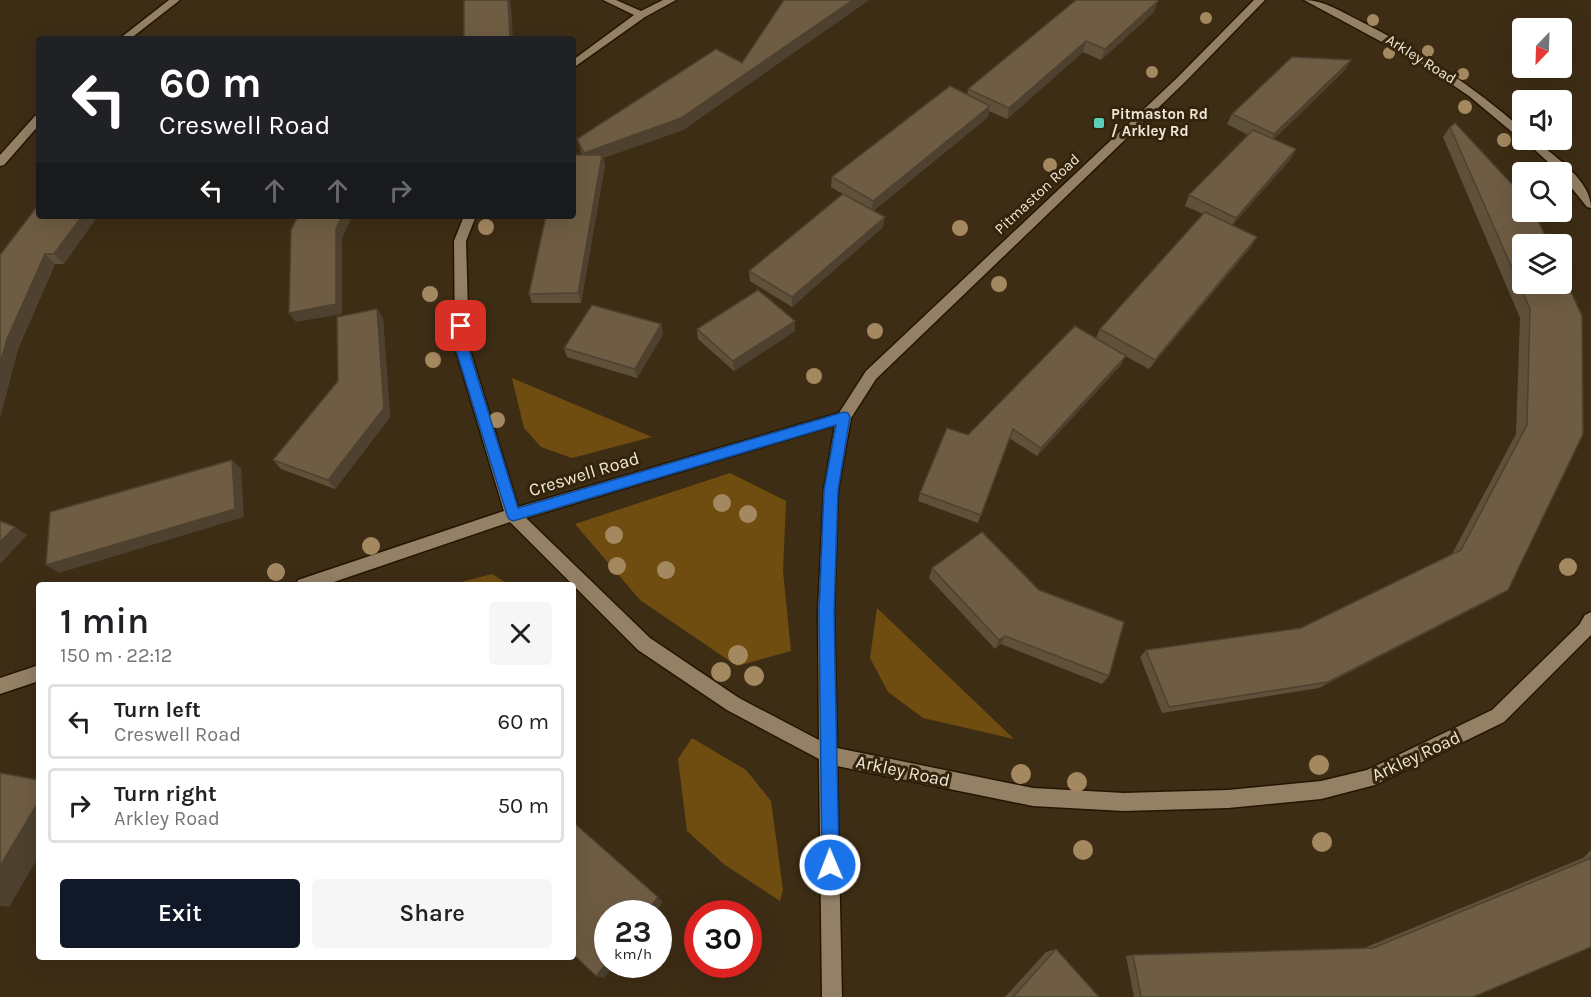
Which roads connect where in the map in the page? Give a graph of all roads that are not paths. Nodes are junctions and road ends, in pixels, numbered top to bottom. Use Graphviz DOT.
graph roads {
  1 [pos="175,0"];
  2 [pos="608,0"];
  3 [pos="671,0"];
  4 [pos="1260,0"];
  5 [pos="1309,0"];
  6 [pos="641,15"];
  7 [pos="128,36"];
  8 [pos="576,63"];
  9 [pos="36,121"];
  10 [pos="1512,125"];
  11 [pos="1540,150"];
  12 [pos="0,162"];
  13 [pos="1591,204"];
  14 [pos="469,219"];
  15 [pos="844,417"];
  16 [pos="513,515"];
  17 [pos="313,582"];
  18 [pos="1591,620"];
  19 [pos="36,674"];
  20 [pos="0,686"];
  21 [pos="829,756"];
  22 [pos="832,997"];
  1 -- 7 [label="street"];
  2 -- 6 [label="street"];
  3 -- 6 [label="street"];
  4 -- 15 [label="street, Pitmaston Road"];
  5 -- 10 [label="street, Arkley Road"];
  6 -- 8 [label="street"];
  9 -- 12 [label="street"];
  11 -- 13 [label="street"];
  14 -- 16 [label="street, Arkley Road"];
  15 -- 16 [label="street, Creswell Road"];
  15 -- 21 [label="street"];
  16 -- 17 [label="street, Creswell Road"];
  16 -- 21 [label="street, Arkley Road"];
  18 -- 21 [label="street, Arkley Road"];
  19 -- 20 [label="street"];
  21 -- 22 [label="street"];
}
